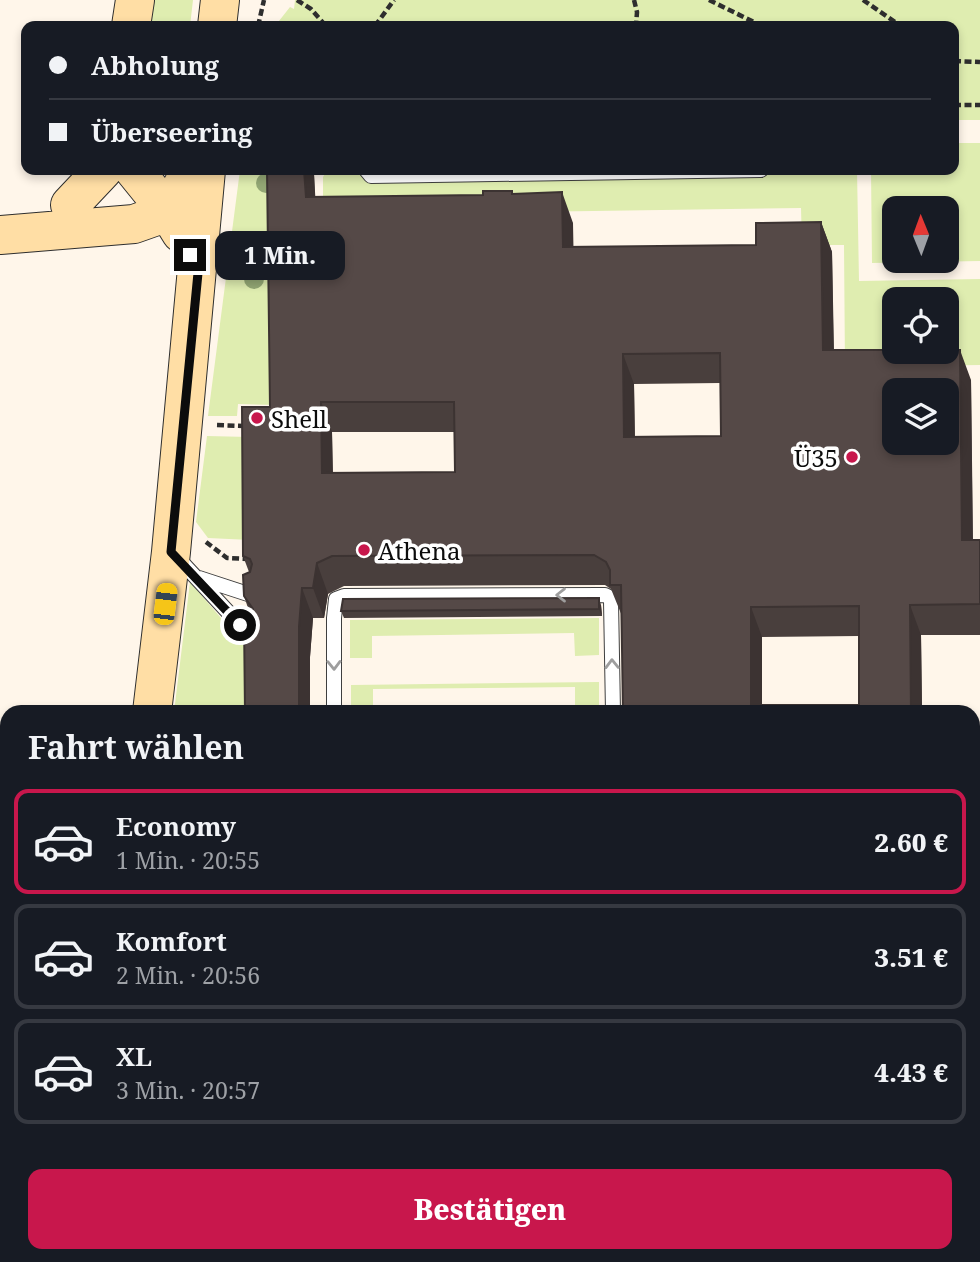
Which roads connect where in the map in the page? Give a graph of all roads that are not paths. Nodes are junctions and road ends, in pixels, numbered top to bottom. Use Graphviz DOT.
graph roads {
  1 [pos="135,0"];
  2 [pos="220,0"];
  3 [pos="132,21"];
  4 [pos="218,21"];
  5 [pos="98,175"];
  6 [pos="136,175"];
  7 [pos="187,175"];
  8 [pos="206,175"];
  9 [pos="369,175"];
  10 [pos="435,175"];
  11 [pos="70,205"];
  12 [pos="0,216"];
  13 [pos="151,218"];
  14 [pos="0,235"];
  15 [pos="198,273"];
  16 [pos="189,555"];
  17 [pos="254,596"];
  18 [pos="255,640"];
  19 [pos="154,705"];
  20 [pos="334,705"];
  21 [pos="613,705"];
  1 -- 3 [label="street"];
  2 -- 4 [label="street"];
  5 -- 11 [label="street"];
  6 -- 13 [label="street"];
  7 -- 13 [label="street"];
  8 -- 15 [label="street"];
  9 -- 10 [label="lane"];
  11 -- 12 [label="street"];
  11 -- 13 [label="street"];
  13 -- 14 [label="street"];
  13 -- 15 [label="street"];
  15 -- 16 [label="street"];
  16 -- 17 [label="lane"];
  16 -- 18 [label="lane"];
  16 -- 19 [label="street"];
  21 -- 20 [label="lane, one-way"];
}
